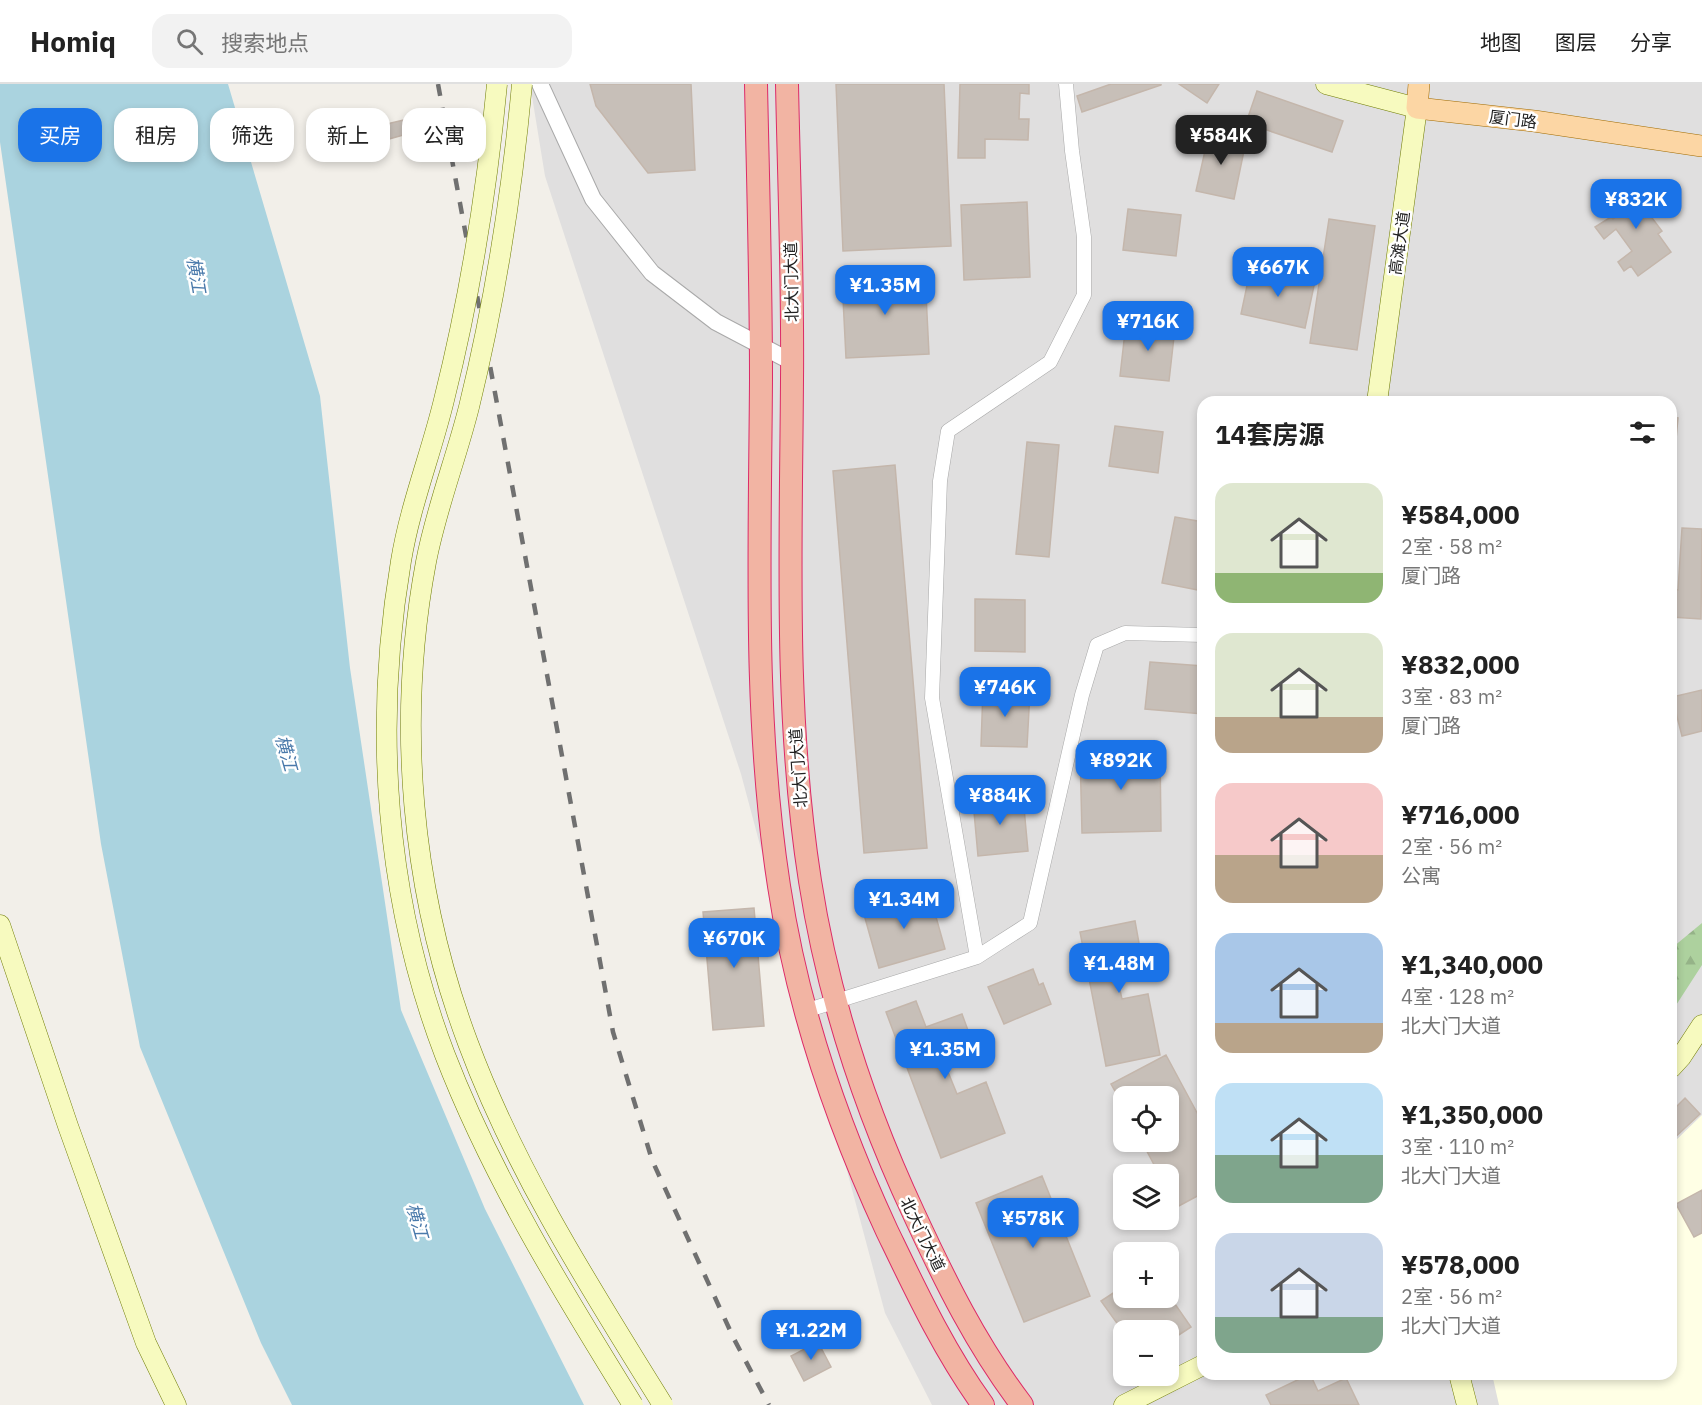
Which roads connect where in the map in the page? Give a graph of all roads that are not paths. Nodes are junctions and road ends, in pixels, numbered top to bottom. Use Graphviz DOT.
graph roads {
  1 [pos="497,84"];
  2 [pos="522,84"];
  3 [pos="540,84"];
  4 [pos="756,84"];
  5 [pos="787,84"];
  6 [pos="1066,84"];
  7 [pos="1326,84"];
  8 [pos="1419,84"];
  9 [pos="1417,108"];
  10 [pos="1702,146"];
  11 [pos="761,346"];
  12 [pos="792,362"];
  13 [pos="1378,396"];
  14 [pos="1197,635"];
  15 [pos="0,925"];
  16 [pos="977,957"];
  17 [pos="835,1002"];
  18 [pos="805,1011"];
  19 [pos="1702,1025"];
  20 [pos="1677,1061"];
  21 [pos="1197,1368"];
  22 [pos="1461,1380"];
  23 [pos="176,1405"];
  24 [pos="633,1405"];
  25 [pos="663,1405"];
  26 [pos="983,1405"];
  27 [pos="1022,1405"];
  28 [pos="1124,1405"];
  29 [pos="1467,1405"];
  1 -- 24 [label="main road, bridge"];
  2 -- 25 [label="main road, bridge"];
  3 -- 11 [label="street"];
  4 -- 11 [label="highway, 北大门大道"];
  5 -- 12 [label="highway, 北大门大道"];
  6 -- 16 [label="street"];
  7 -- 9 [label="main road, 厦门路"];
  8 -- 9 [label="main road, 高滩大道"];
  9 -- 10 [label="main road, 厦门路"];
  9 -- 13 [label="main road, 高滩大道"];
  11 -- 12 [label="street"];
  11 -- 18 [label="highway, 北大门大道"];
  12 -- 17 [label="highway, 北大门大道"];
  14 -- 16 [label="street"];
  15 -- 23 [label="main road"];
  16 -- 17 [label="street"];
  17 -- 18 [label="street"];
  17 -- 27 [label="highway, 北大门大道"];
  18 -- 26 [label="highway, 北大门大道"];
  19 -- 20 [label="main road"];
  21 -- 28 [label="main road"];
  22 -- 29 [label="main road"];
}
